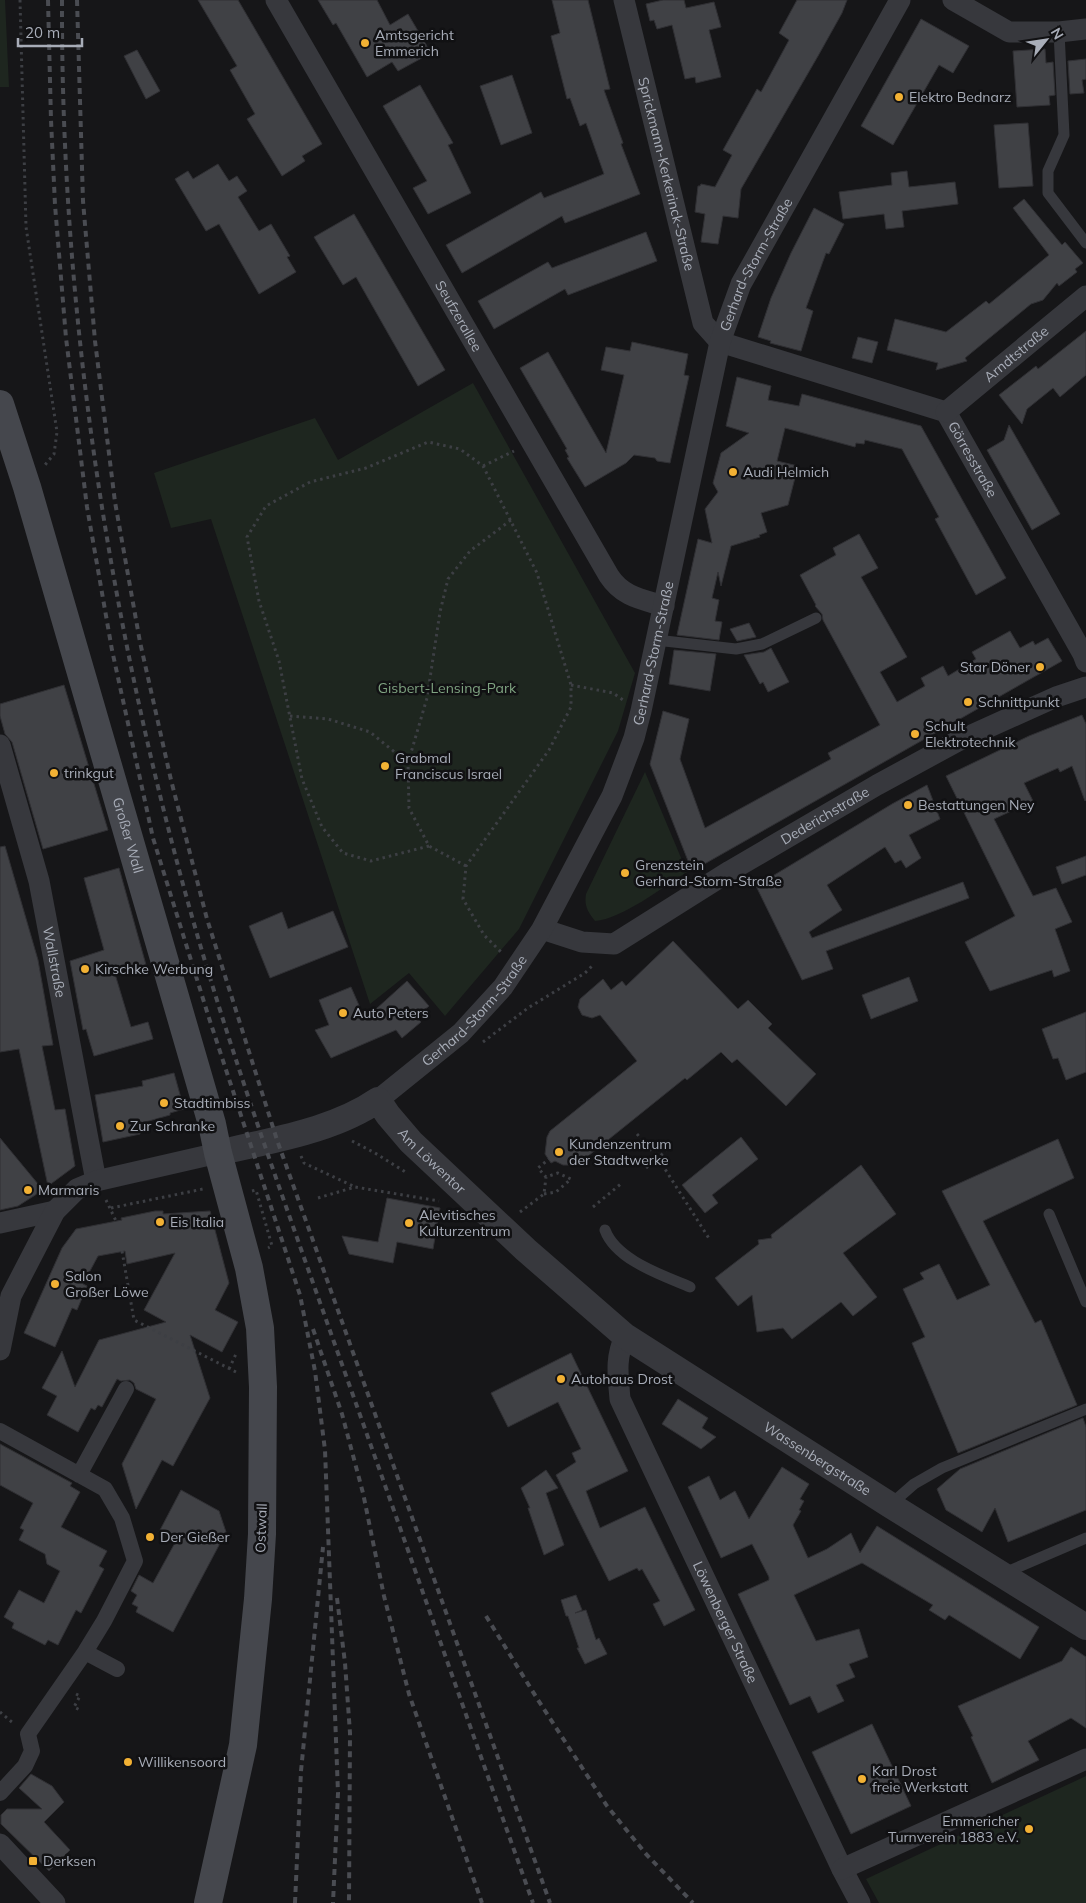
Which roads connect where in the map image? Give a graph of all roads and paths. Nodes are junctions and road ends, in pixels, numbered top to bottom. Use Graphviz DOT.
graph roads {
  1 [pos="20,0"];
  2 [pos="276,0"];
  3 [pos="624,0"];
  4 [pos="900,0"];
  5 [pos="953,0"];
  6 [pos="1086,29"];
  7 [pos="1059,32"];
  8 [pos="1086,243"];
  9 [pos="1086,296"];
  10 [pos="720,342"];
  11 [pos="0,404"];
  12 [pos="946,412"];
  13 [pos="530,442"];
  14 [pos="483,466"];
  15 [pos="27,487"];
  16 [pos="511,520"];
  17 [pos="664,606"];
  18 [pos="816,618"];
  19 [pos="656,640"];
  20 [pos="1086,662"];
  21 [pos="571,685"];
  22 [pos="1086,687"];
  23 [pos="641,711"];
  24 [pos="290,716"];
  25 [pos="0,745"];
  26 [pos="408,763"];
  27 [pos="429,846"];
  28 [pos="466,866"];
  29 [pos="542,929"];
  30 [pos="614,944"];
  31 [pos="516,966"];
  32 [pos="482,1044"];
  33 [pos="378,1100"];
  34 [pos="637,1134"];
  35 [pos="357,1135"];
  36 [pos="291,1136"];
  37 [pos="349,1140"];
  38 [pos="666,1151"];
  39 [pos="218,1153"];
  40 [pos="658,1158"];
  41 [pos="549,1159"];
  42 [pos="646,1168"];
  43 [pos="546,1177"];
  44 [pos="96,1182"];
  45 [pos="622,1183"];
  46 [pos="355,1187"];
  47 [pos="205,1188"];
  48 [pos="249,1191"];
  49 [pos="544,1194"];
  50 [pos="318,1198"];
  51 [pos="442,1202"];
  52 [pos="593,1206"];
  53 [pos="111,1208"];
  54 [pos="55,1211"];
  55 [pos="520,1212"];
  56 [pos="1050,1214"];
  57 [pos="0,1222"];
  58 [pos="605,1230"];
  59 [pos="710,1240"];
  60 [pos="266,1249"];
  61 [pos="122,1251"];
  62 [pos="557,1278"];
  63 [pos="690,1287"];
  64 [pos="1086,1302"];
  65 [pos="625,1336"];
  66 [pos="0,1350"];
  67 [pos="264,1387"];
  68 [pos="126,1390"];
  69 [pos="1086,1408"];
  70 [pos="0,1431"];
  71 [pos="79,1474"];
  72 [pos="890,1505"];
  73 [pos="1086,1538"];
  74 [pos="1001,1574"];
  75 [pos="1086,1627"];
  76 [pos="85,1652"];
  77 [pos="116,1669"];
  78 [pos="80,1696"];
  79 [pos="82,1711"];
  80 [pos="1086,1758"];
  81 [pos="0,1793"];
  82 [pos="0,1844"];
  83 [pos="842,1869"];
  84 [pos="55,1903"];
  85 [pos="208,1903"];
  86 [pos="860,1903"];
  1 -- 15 [label="path"];
  2 -- 13 [label="street, Seufzerallee"];
  3 -- 10 [label="street, Sprickmann-Kerkerinck-Straße"];
  4 -- 10 [label="street, Gerhard-Storm-Straße"];
  5 -- 7 [label="street"];
  6 -- 7 [label="street"];
  7 -- 8 [label="lane"];
  9 -- 12 [label="street, Arndtstraße"];
  10 -- 12 [label="street, Görresstraße"];
  10 -- 17 [label="street, Gerhard-Storm-Straße"];
  11 -- 15 [label="main road, Großer Wall"];
  12 -- 20 [label="street, Görresstraße"];
  13 -- 14 [label="path"];
  13 -- 17 [label="street, Seufzerallee"];
  14 -- 16 [label="path"];
  14 -- 24 [label="path"];
  15 -- 39 [label="main road, Großer Wall"];
  16 -- 21 [label="path"];
  16 -- 26 [label="path"];
  17 -- 19 [label="street, Gerhard-Storm-Straße"];
  18 -- 19 [label="lane"];
  19 -- 23 [label="street, Gerhard-Storm-Straße"];
  21 -- 23 [label="path"];
  21 -- 28 [label="path"];
  22 -- 30 [label="street, Dederichstraße"];
  23 -- 29 [label="street, Gerhard-Storm-Straße"];
  24 -- 26 [label="path"];
  24 -- 27 [label="path"];
  25 -- 44 [label="street, Wallstraße"];
  26 -- 27 [label="path"];
  27 -- 28 [label="path"];
  28 -- 31 [label="path"];
  29 -- 30 [label="street"];
  29 -- 31 [label="street, Gerhard-Storm-Straße"];
  30 -- 32 [label="path"];
  31 -- 33 [label="street, Gerhard-Storm-Straße"];
  33 -- 36 [label="street, Gerhard-Storm-Straße"];
  33 -- 62 [label="street, Am Löwentor"];
  34 -- 40 [label="path"];
  35 -- 37 [label="path"];
  36 -- 39 [label="street, Gerhard-Storm-Straße"];
  36 -- 46 [label="path"];
  38 -- 40 [label="path"];
  39 -- 44 [label="street"];
  39 -- 67 [label="main road, Ostwall"];
  40 -- 42 [label="path"];
  40 -- 59 [label="path"];
  41 -- 43 [label="path"];
  43 -- 49 [label="path"];
  43 -- 49 [label="path"];
  44 -- 54 [label="street"];
  45 -- 52 [label="path"];
  46 -- 50 [label="path"];
  46 -- 51 [label="path"];
  47 -- 53 [label="path"];
  48 -- 60 [label="path"];
  49 -- 55 [label="path"];
  54 -- 57 [label="street"];
  54 -- 66 [label="street"];
  56 -- 64 [label="lane"];
  58 -- 63 [label="lane"];
  61 -- 67 [label="path"];
  62 -- 65 [label="street, Wassenbergstraße"];
  65 -- 72 [label="street, Wassenbergstraße"];
  65 -- 83 [label="street, Löwenberger Straße"];
  67 -- 85 [label="main road, Ostwall"];
  68 -- 71 [label="street"];
  69 -- 72 [label="lane"];
  70 -- 71 [label="street"];
  71 -- 76 [label="street"];
  72 -- 74 [label="street, Wassenbergstraße"];
  73 -- 74 [label="lane"];
  74 -- 75 [label="street, Wassenbergstraße"];
  76 -- 77 [label="street"];
  76 -- 81 [label="street"];
  78 -- 79 [label="path"];
  80 -- 83 [label="street"];
  82 -- 84 [label="street"];
  83 -- 86 [label="street, Löwenberger Straße"];
}
